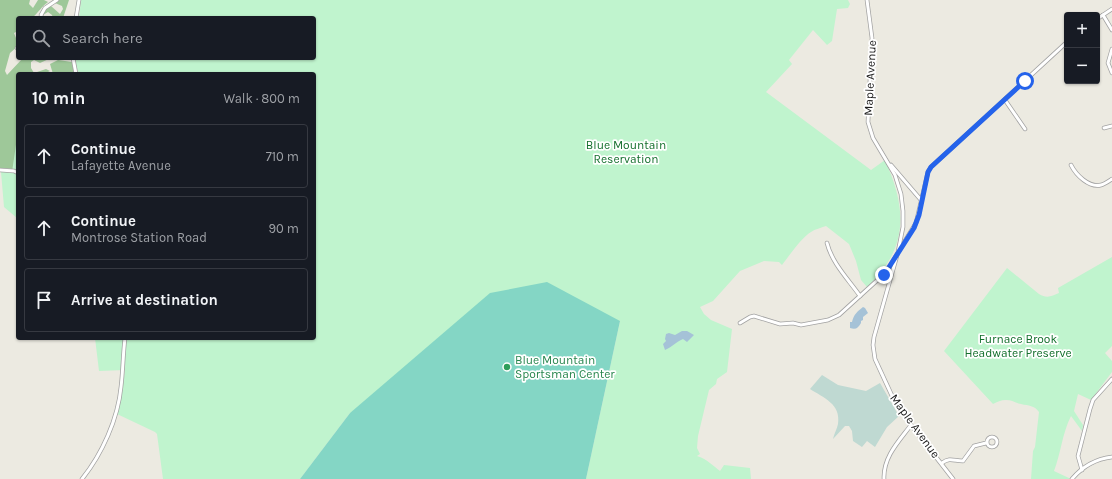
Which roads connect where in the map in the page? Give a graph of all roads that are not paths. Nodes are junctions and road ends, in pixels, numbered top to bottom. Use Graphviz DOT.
graph roads {
  1 [pos="57,0"];
  2 [pos="78,0"];
  3 [pos="867,0"];
  4 [pos="1112,9"];
  5 [pos="41,16"];
  6 [pos="76,16"];
  7 [pos="1103,16"];
  8 [pos="1100,18"];
  9 [pos="1112,30"];
  10 [pos="1064,45"];
  11 [pos="1112,49"];
  12 [pos="1111,58"];
  13 [pos="73,60"];
  14 [pos="76,72"];
  15 [pos="1112,73"];
  16 [pos="1005,100"];
  17 [pos="1112,126"];
  18 [pos="1104,128"];
  19 [pos="1025,129"];
  20 [pos="890,164"];
  21 [pos="1071,165"];
  22 [pos="0,170"];
  23 [pos="16,172"];
  24 [pos="1112,178"];
  25 [pos="921,200"];
  26 [pos="827,243"];
  27 [pos="898,252"];
  28 [pos="860,296"];
  29 [pos="740,323"];
  30 [pos="125,340"];
  31 [pos="1112,380"];
  32 [pos="911,425"];
  33 [pos="986,443"];
  34 [pos="1112,457"];
  35 [pos="942,463"];
  36 [pos="1081,470"];
  37 [pos="82,479"];
  38 [pos="884,479"];
  39 [pos="953,479"];
  40 [pos="1072,479"];
  1 -- 5 [label="street"];
  2 -- 6 [label="street"];
  3 -- 20 [label="street, Maple Avenue"];
  4 -- 7 [label="street"];
  7 -- 8 [label="street"];
  7 -- 9 [label="street"];
  10 -- 16 [label="street"];
  11 -- 12 [label="street"];
  12 -- 15 [label="street"];
  13 -- 14 [label="street"];
  16 -- 19 [label="street"];
  16 -- 25 [label="street"];
  17 -- 18 [label="street"];
  20 -- 25 [label="street"];
  20 -- 27 [label="street, Maple Avenue"];
  21 -- 24 [label="street"];
  22 -- 23 [label="street"];
  25 -- 27 [label="street"];
  26 -- 28 [label="street"];
  27 -- 28 [label="street"];
  27 -- 32 [label="street, Maple Avenue"];
  28 -- 29 [label="street"];
  30 -- 37 [label="street"];
  31 -- 36 [label="street"];
  32 -- 35 [label="street, Maple Avenue"];
  32 -- 38 [label="street"];
  33 -- 35 [label="street"];
  34 -- 36 [label="street"];
  35 -- 39 [label="street, Maple Avenue"];
  36 -- 40 [label="street"];
}
